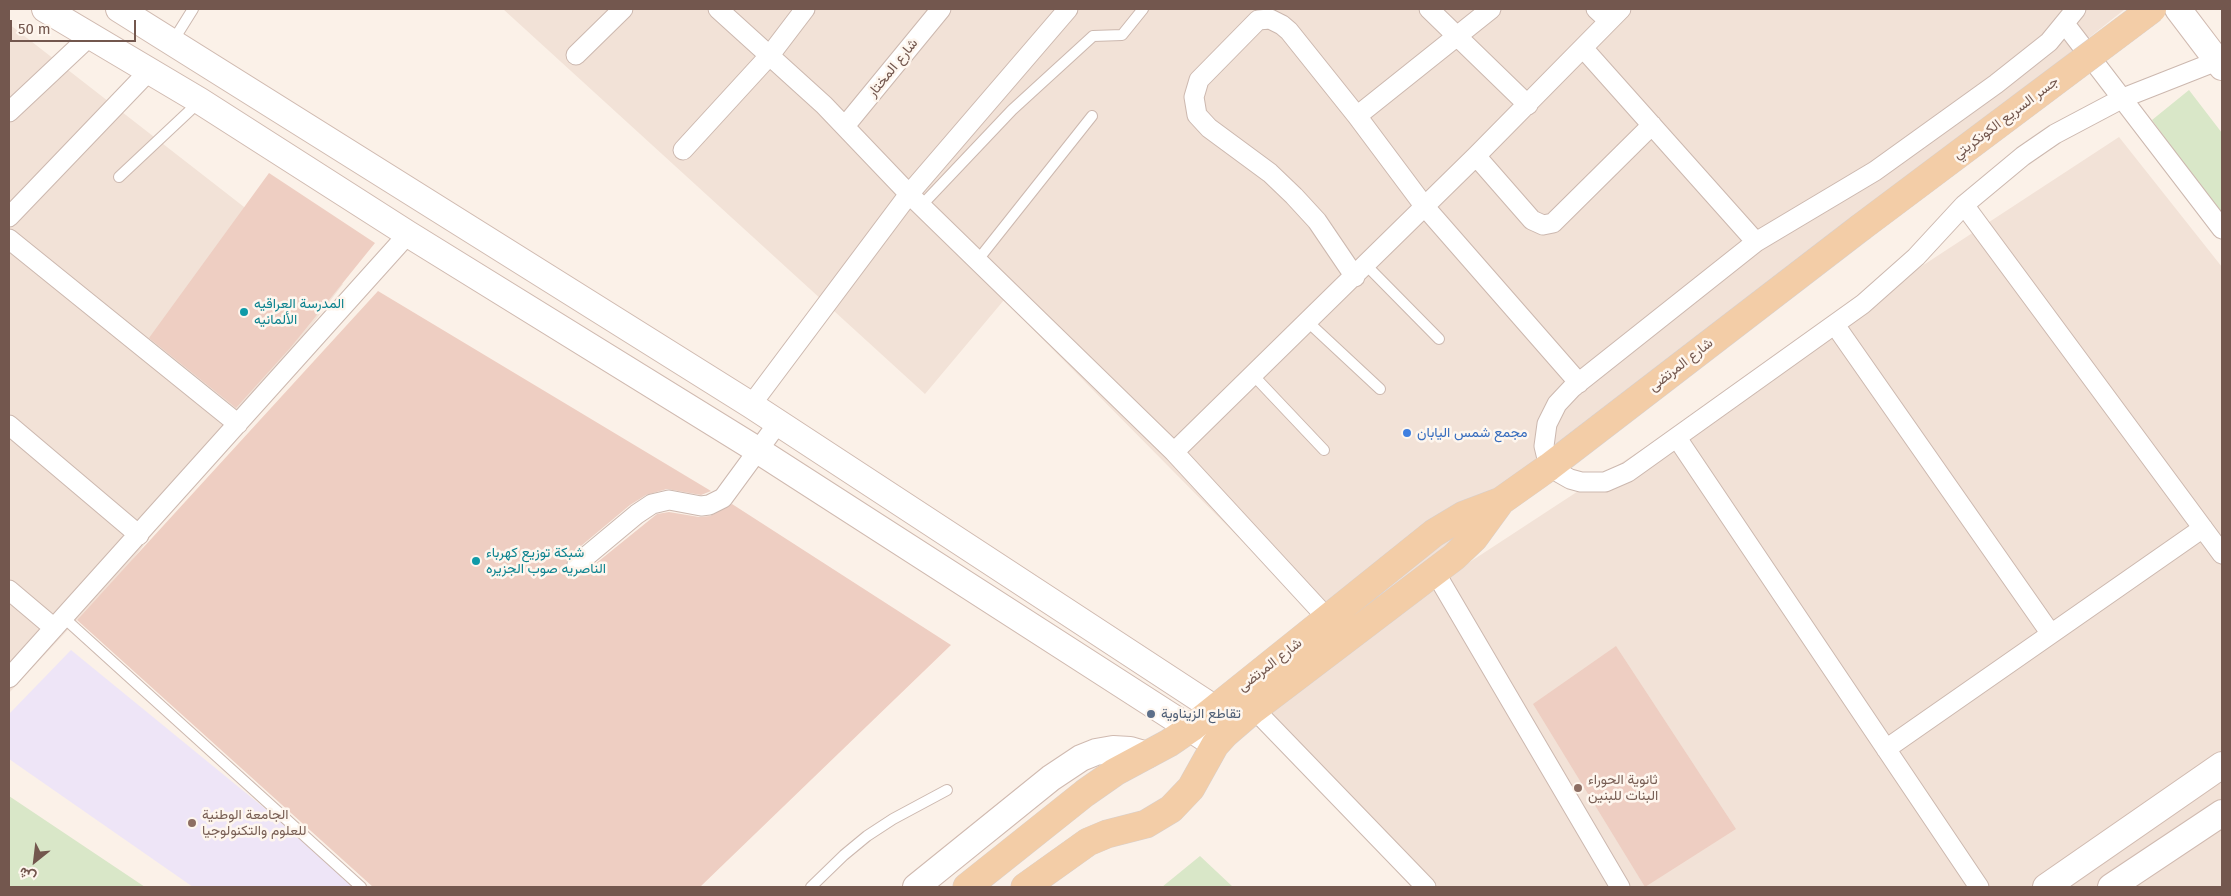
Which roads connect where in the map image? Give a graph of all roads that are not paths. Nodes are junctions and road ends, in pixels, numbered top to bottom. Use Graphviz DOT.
graph roads {
  1 [pos="45,9"];
  2 [pos="119,9"];
  3 [pos="193,9"];
  4 [pos="623,9"];
  5 [pos="718,9"];
  6 [pos="805,9"];
  7 [pos="941,9"];
  8 [pos="1068,9"];
  9 [pos="1143,9"];
  10 [pos="1429,9"];
  11 [pos="1491,9"];
  12 [pos="2076,9"];
  13 [pos="2152,9"];
  14 [pos="2178,9"];
  15 [pos="1609,13"];
  16 [pos="2065,24"];
  17 [pos="1457,35"];
  18 [pos="90,36"];
  19 [pos="173,41"];
  20 [pos="1584,48"];
  21 [pos="576,55"];
  22 [pos="770,55"];
  23 [pos="2221,62"];
  24 [pos="149,71"];
  25 [pos="2123,98"];
  26 [pos="200,101"];
  27 [pos="1528,105"];
  28 [pos="9,112"];
  29 [pos="1092,116"];
  30 [pos="1357,116"];
  31 [pos="1652,125"];
  32 [pos="845,126"];
  33 [pos="683,150"];
  34 [pos="1476,156"];
  35 [pos="119,177"];
  36 [pos="915,200"];
  37 [pos="1964,205"];
  38 [pos="1425,207"];
  39 [pos="9,217"];
  40 [pos="1860,228"];
  41 [pos="2222,228"];
  42 [pos="408,234"];
  43 [pos="9,239"];
  44 [pos="1756,242"];
  45 [pos="977,261"];
  46 [pos="1360,271"];
  47 [pos="1308,322"];
  48 [pos="1835,325"];
  49 [pos="1439,339"];
  50 [pos="1254,376"];
  51 [pos="1580,383"];
  52 [pos="1380,389"];
  53 [pos="751,405"];
  54 [pos="778,423"];
  55 [pos="238,424"];
  56 [pos="9,425"];
  57 [pos="1677,438"];
  58 [pos="759,450"];
  59 [pos="1324,450"];
  60 [pos="1174,452"];
  61 [pos="1549,467"];
  62 [pos="1501,501"];
  63 [pos="2203,528"];
  64 [pos="139,535"];
  65 [pos="2222,554"];
  66 [pos="577,564"];
  67 [pos="1435,572"];
  68 [pos="9,590"];
  69 [pos="1328,619"];
  70 [pos="59,623"];
  71 [pos="2051,634"];
  72 [pos="9,678"];
  73 [pos="1214,709"];
  74 [pos="1246,716"];
  75 [pos="1191,728"];
  76 [pos="1215,744"];
  77 [pos="1886,749"];
  78 [pos="1146,755"];
  79 [pos="2222,764"];
  80 [pos="947,790"];
  81 [pos="2222,813"];
  82 [pos="2060,883"];
  83 [pos="360,887"];
  84 [pos="811,887"];
  85 [pos="916,887"];
  86 [pos="967,887"];
  87 [pos="1025,887"];
  88 [pos="1426,887"];
  89 [pos="1620,887"];
  90 [pos="1979,887"];
  91 [pos="2111,887"];
  1 -- 18 [label="street"];
  2 -- 19 [label="street"];
  3 -- 19 [label="lane"];
  4 -- 21 [label="street"];
  5 -- 22 [label="street"];
  6 -- 22 [label="street"];
  7 -- 32 [label="street, شارع المختار"];
  8 -- 36 [label="street"];
  9 -- 36 [label="lane"];
  10 -- 17 [label="street"];
  11 -- 17 [label="street"];
  12 -- 16 [label="street"];
  13 -- 40 [label="main road, جسر السريع الكونكريتي, bridge"];
  14 -- 23 [label="street"];
  15 -- 20 [label="street"];
  16 -- 25 [label="street"];
  16 -- 44 [label="street"];
  17 -- 27 [label="street"];
  17 -- 30 [label="street"];
  18 -- 24 [label="street"];
  18 -- 28 [label="street"];
  19 -- 53 [label="street"];
  20 -- 27 [label="street"];
  20 -- 31 [label="street"];
  22 -- 32 [label="street"];
  22 -- 33 [label="street"];
  23 -- 25 [label="street"];
  24 -- 26 [label="street"];
  24 -- 39 [label="street"];
  25 -- 37 [label="street"];
  25 -- 41 [label="street"];
  26 -- 35 [label="lane"];
  26 -- 42 [label="street"];
  27 -- 34 [label="street"];
  29 -- 45 [label="lane"];
  30 -- 38 [label="street"];
  30 -- 46 [label="street"];
  31 -- 34 [label="street"];
  31 -- 44 [label="street"];
  32 -- 36 [label="street"];
  34 -- 38 [label="street"];
  36 -- 45 [label="street"];
  36 -- 53 [label="street"];
  37 -- 48 [label="street"];
  37 -- 63 [label="street"];
  38 -- 46 [label="street"];
  38 -- 51 [label="street"];
  40 -- 61 [label="main road, شارع المرتضى"];
  42 -- 55 [label="street"];
  42 -- 58 [label="street"];
  43 -- 55 [label="street"];
  44 -- 51 [label="street"];
  45 -- 60 [label="street"];
  46 -- 47 [label="street"];
  46 -- 49 [label="lane"];
  47 -- 50 [label="street"];
  47 -- 52 [label="lane"];
  48 -- 57 [label="street"];
  48 -- 71 [label="street"];
  50 -- 59 [label="lane"];
  50 -- 60 [label="street"];
  51 -- 61 [label="street"];
  53 -- 54 [label="street"];
  54 -- 58 [label="street"];
  54 -- 73 [label="street"];
  55 -- 64 [label="street"];
  56 -- 64 [label="street"];
  57 -- 61 [label="street"];
  57 -- 77 [label="street"];
  58 -- 66 [label="street"];
  58 -- 75 [label="street"];
  60 -- 69 [label="street"];
  61 -- 62 [label="main road, شارع المرتضى"];
  62 -- 67 [label="main road, شارع المرتضى"];
  62 -- 69 [label="main road, شارع المرتضى"];
  63 -- 65 [label="street"];
  63 -- 71 [label="street"];
  64 -- 70 [label="street"];
  67 -- 74 [label="main road, شارع المرتضى"];
  67 -- 89 [label="street"];
  68 -- 70 [label="street"];
  69 -- 73 [label="main road, شارع المرتضى"];
  70 -- 72 [label="street"];
  70 -- 83 [label="lane"];
  71 -- 77 [label="street"];
  73 -- 74 [label="street"];
  73 -- 75 [label="main road, شارع المرتضى"];
  74 -- 76 [label="main road, شارع المرتضى"];
  74 -- 88 [label="street"];
  75 -- 76 [label="street"];
  75 -- 78 [label="main road, شارع المرتضى"];
  76 -- 87 [label="main road, شارع المرتضى"];
  77 -- 90 [label="street"];
  78 -- 85 [label="street"];
  78 -- 86 [label="main road, شارع المرتضى"];
  79 -- 82 [label="street"];
  80 -- 84 [label="lane"];
  81 -- 91 [label="street"];
}
